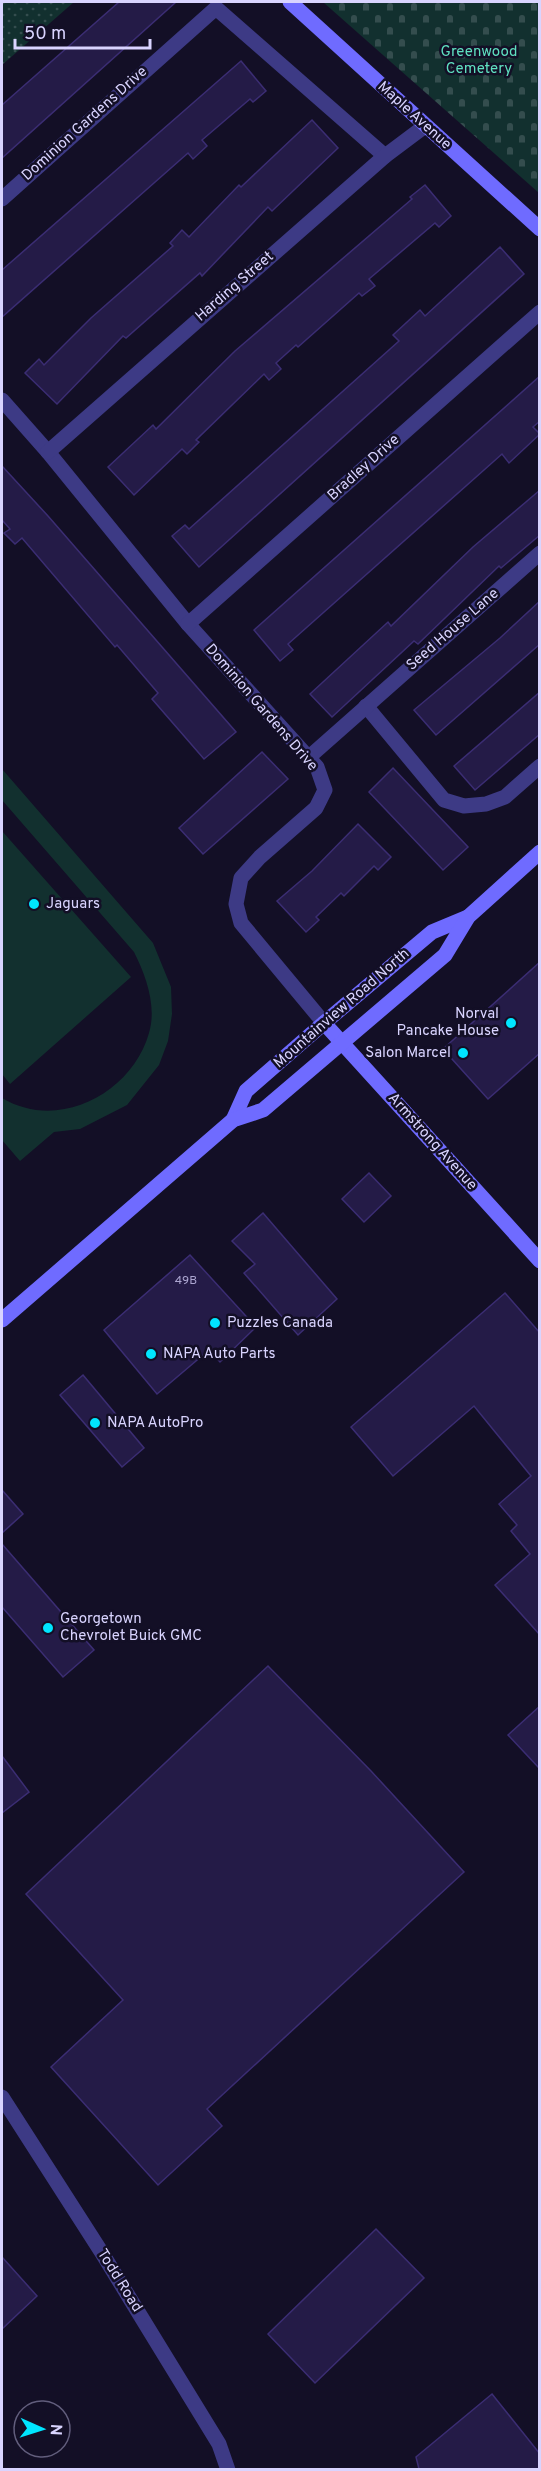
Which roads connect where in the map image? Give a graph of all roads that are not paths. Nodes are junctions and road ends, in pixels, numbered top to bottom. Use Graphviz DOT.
graph roads {
  1 [pos="290,2"];
  2 [pos="425,126"];
  3 [pos="385,156"];
  4 [pos="2,199"];
  5 [pos="540,229"];
  6 [pos="540,312"];
  7 [pos="2,400"];
  8 [pos="48,452"];
  9 [pos="540,554"];
  10 [pos="188,624"];
  11 [pos="366,706"];
  12 [pos="308,758"];
  13 [pos="540,766"];
  14 [pos="540,852"];
  15 [pos="468,917"];
  16 [pos="324,1023"];
  17 [pos="342,1043"];
  18 [pos="233,1120"];
  19 [pos="540,1261"];
  20 [pos="2,1320"];
  21 [pos="2,2097"];
  22 [pos="228,2469"];
  1 -- 2 [label="main road, Maple Avenue"];
  2 -- 3 [label="street, Harding Street"];
  2 -- 5 [label="main road, Maple Avenue"];
  3 -- 4 [label="street, Dominion Gardens Drive"];
  3 -- 8 [label="street, Harding Street"];
  6 -- 10 [label="street, Bradley Drive"];
  7 -- 8 [label="street, Dominion Gardens Drive"];
  8 -- 10 [label="street, Dominion Gardens Drive"];
  9 -- 11 [label="street, Seed House Lane"];
  10 -- 12 [label="street, Dominion Gardens Drive"];
  11 -- 12 [label="street, Seed House Lane"];
  11 -- 13 [label="street"];
  12 -- 16 [label="street, Dominion Gardens Drive"];
  14 -- 15 [label="main road, Mountainview Road North"];
  15 -- 16 [label="main road, Mountainview Road North"];
  15 -- 17 [label="main road, Mountainview Road North"];
  16 -- 17 [label="main road, Armstrong Avenue"];
  16 -- 18 [label="main road, Mountainview Road North"];
  17 -- 18 [label="main road, Mountainview Road North"];
  17 -- 19 [label="main road, Armstrong Avenue"];
  18 -- 20 [label="main road, Mountainview Road North"];
  21 -- 22 [label="street, Todd Road"];
}
